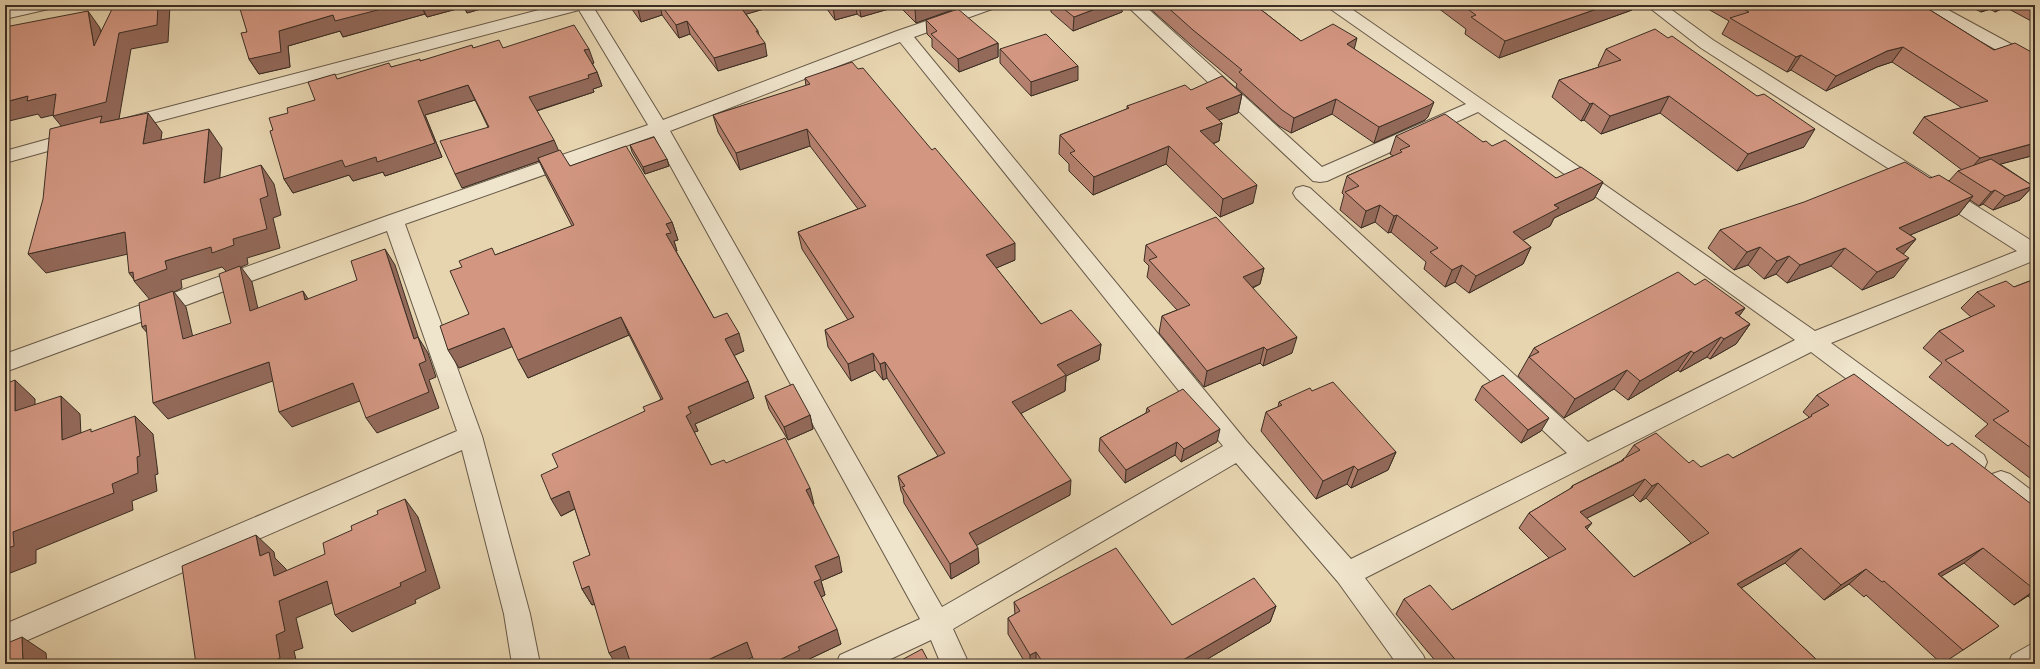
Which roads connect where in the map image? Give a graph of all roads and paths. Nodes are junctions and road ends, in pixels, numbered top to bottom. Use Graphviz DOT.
graph roads {
  1 [pos="47,5"];
  2 [pos="577,5"];
  3 [pos="584,5"];
  4 [pos="989,5"];
  5 [pos="1134,5"];
  6 [pos="1335,5"];
  7 [pos="1654,5"];
  8 [pos="1927,5"];
  9 [pos="5,14"];
  10 [pos="903,35"];
  11 [pos="2035,64"];
  12 [pos="1479,105"];
  13 [pos="659,128"];
  14 [pos="5,157"];
  15 [pos="1303,193"];
  16 [pos="394,221"];
  17 [pos="2035,253"];
  18 [pos="1813,341"];
  19 [pos="5,363"];
  20 [pos="470,436"];
  21 [pos="1239,449"];
  22 [pos="1585,455"];
  23 [pos="2035,507"];
  24 [pos="1346,574"];
  25 [pos="937,624"];
  26 [pos="5,637"];
  27 [pos="2035,655"];
  28 [pos="526,664"];
  29 [pos="850,664"];
  30 [pos="955,664"];
  31 [pos="1413,664"];
  32 [pos="2022,664"];
  1 -- 9 [label="street"];
  2 -- 14 [label="street"];
  3 -- 13 [label="street"];
  4 -- 10 [label="street"];
  5 -- 12 [label="street"];
  6 -- 12 [label="street"];
  7 -- 17 [label="street"];
  8 -- 11 [label="street"];
  10 -- 13 [label="street"];
  10 -- 21 [label="street"];
  12 -- 18 [label="street"];
  13 -- 16 [label="street"];
  13 -- 25 [label="street"];
  15 -- 22 [label="street"];
  16 -- 19 [label="street"];
  16 -- 20 [label="street"];
  17 -- 18 [label="street"];
  18 -- 22 [label="street"];
  18 -- 23 [label="street"];
  20 -- 26 [label="street"];
  20 -- 28 [label="street"];
  21 -- 24 [label="street"];
  21 -- 25 [label="street"];
  22 -- 24 [label="street"];
  24 -- 31 [label="street"];
  25 -- 29 [label="street"];
  25 -- 30 [label="street"];
  27 -- 32 [label="street"];
}
